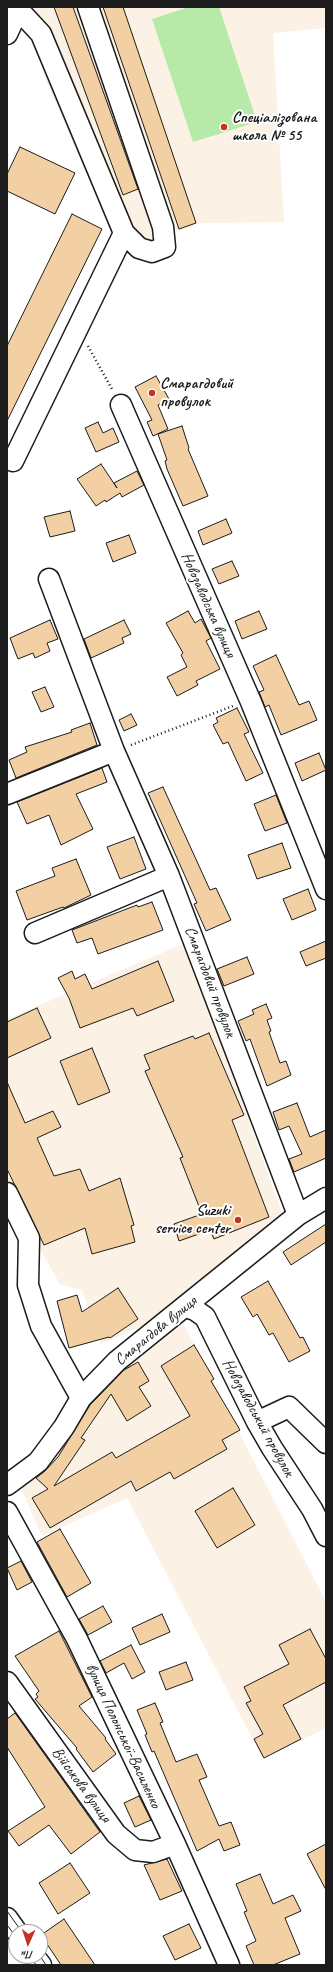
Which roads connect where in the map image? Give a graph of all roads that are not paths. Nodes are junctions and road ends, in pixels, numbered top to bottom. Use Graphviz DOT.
graph roads {
  1 [pos="16,7"];
  2 [pos="88,7"];
  3 [pos="7,34"];
  4 [pos="124,233"];
  5 [pos="121,405"];
  6 [pos="13,461"];
  7 [pos="49,579"];
  8 [pos="114,752"];
  9 [pos="7,794"];
  10 [pos="169,876"];
  11 [pos="326,889"];
  12 [pos="35,933"];
  13 [pos="7,1193"];
  14 [pos="326,1198"];
  15 [pos="298,1215"];
  16 [pos="185,1307"];
  17 [pos="81,1398"];
  18 [pos="257,1422"];
  19 [pos="326,1443"];
  20 [pos="7,1485"];
  21 [pos="7,1512"];
  22 [pos="326,1536"];
  23 [pos="7,1682"];
  24 [pos="175,1844"];
  25 [pos="229,1965"];
  1 -- 3 [label="street"];
  1 -- 4 [label="street"];
  2 -- 4 [label="street"];
  4 -- 6 [label="street"];
  5 -- 11 [label="street, Новозаводська вулиця"];
  7 -- 8 [label="street, Смарагдовий провулок"];
  8 -- 9 [label="street"];
  8 -- 10 [label="street, Смарагдовий провулок"];
  10 -- 12 [label="street"];
  10 -- 15 [label="street, Смарагдовий провулок"];
  13 -- 17 [label="street"];
  14 -- 15 [label="street, Смарагдова вулиця"];
  15 -- 16 [label="street, Смарагдова вулиця"];
  16 -- 17 [label="street, Смарагдова вулиця"];
  16 -- 18 [label="street, Новозаводський провулок"];
  17 -- 20 [label="street, Смарагдова вулиця"];
  18 -- 19 [label="street"];
  18 -- 22 [label="street, Новозаводський провулок"];
  21 -- 24 [label="street, вулиця Полонської-Василенко"];
  23 -- 24 [label="street, Військова вулиця"];
  24 -- 25 [label="street, вулиця Полонської-Василенко"];
}
